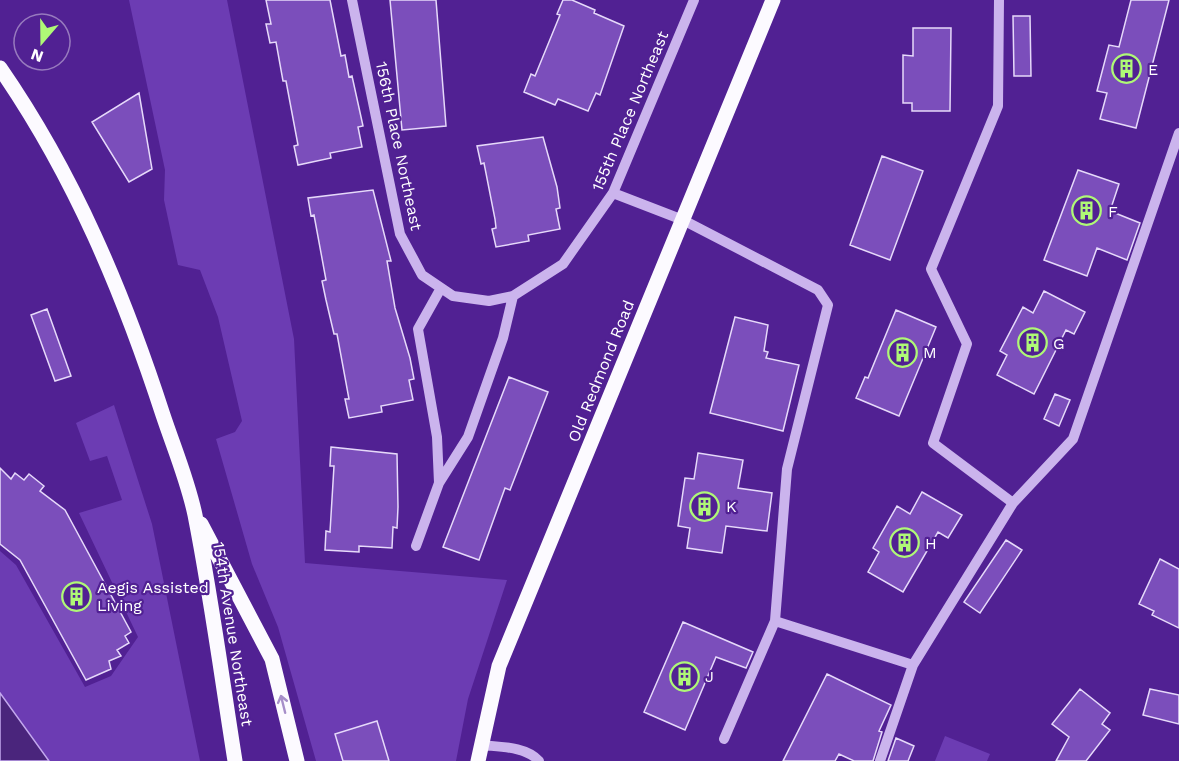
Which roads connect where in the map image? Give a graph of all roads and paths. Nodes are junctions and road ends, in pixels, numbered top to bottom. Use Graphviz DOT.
graph roads {
  1 [pos="352,0"];
  2 [pos="694,0"];
  3 [pos="773,0"];
  4 [pos="999,0"];
  5 [pos="0,68"];
  6 [pos="1179,133"];
  7 [pos="613,193"];
  8 [pos="683,220"];
  9 [pos="441,288"];
  10 [pos="513,296"];
  11 [pos="471,299"];
  12 [pos="439,483"];
  13 [pos="1012,503"];
  14 [pos="195,512"];
  15 [pos="416,546"];
  16 [pos="775,621"];
  17 [pos="913,665"];
  18 [pos="724,738"];
  19 [pos="481,745"];
  20 [pos="235,761"];
  21 [pos="297,761"];
  22 [pos="478,761"];
  23 [pos="539,761"];
  24 [pos="880,761"];
  1 -- 9 [label="street, 156th Place Northeast"];
  2 -- 7 [label="street, 155th Place Northeast"];
  3 -- 8 [label="main road, Old Redmond Road"];
  4 -- 13 [label="street"];
  5 -- 14 [label="main road"];
  6 -- 13 [label="street"];
  7 -- 8 [label="street"];
  7 -- 10 [label="street, 155th Place Northeast"];
  8 -- 16 [label="street"];
  8 -- 19 [label="main road, Old Redmond Road"];
  9 -- 11 [label="street, 156th Place Northeast"];
  9 -- 12 [label="street"];
  10 -- 11 [label="street, 155th Place Northeast"];
  10 -- 12 [label="street"];
  12 -- 15 [label="street"];
  13 -- 17 [label="street"];
  14 -- 20 [label="main road, 154th Avenue Northeast"];
  21 -- 14 [label="main road, one-way"];
  16 -- 17 [label="street"];
  16 -- 18 [label="street"];
  17 -- 24 [label="street"];
  19 -- 22 [label="main road, Old Redmond Road"];
  19 -- 23 [label="street"];
}
